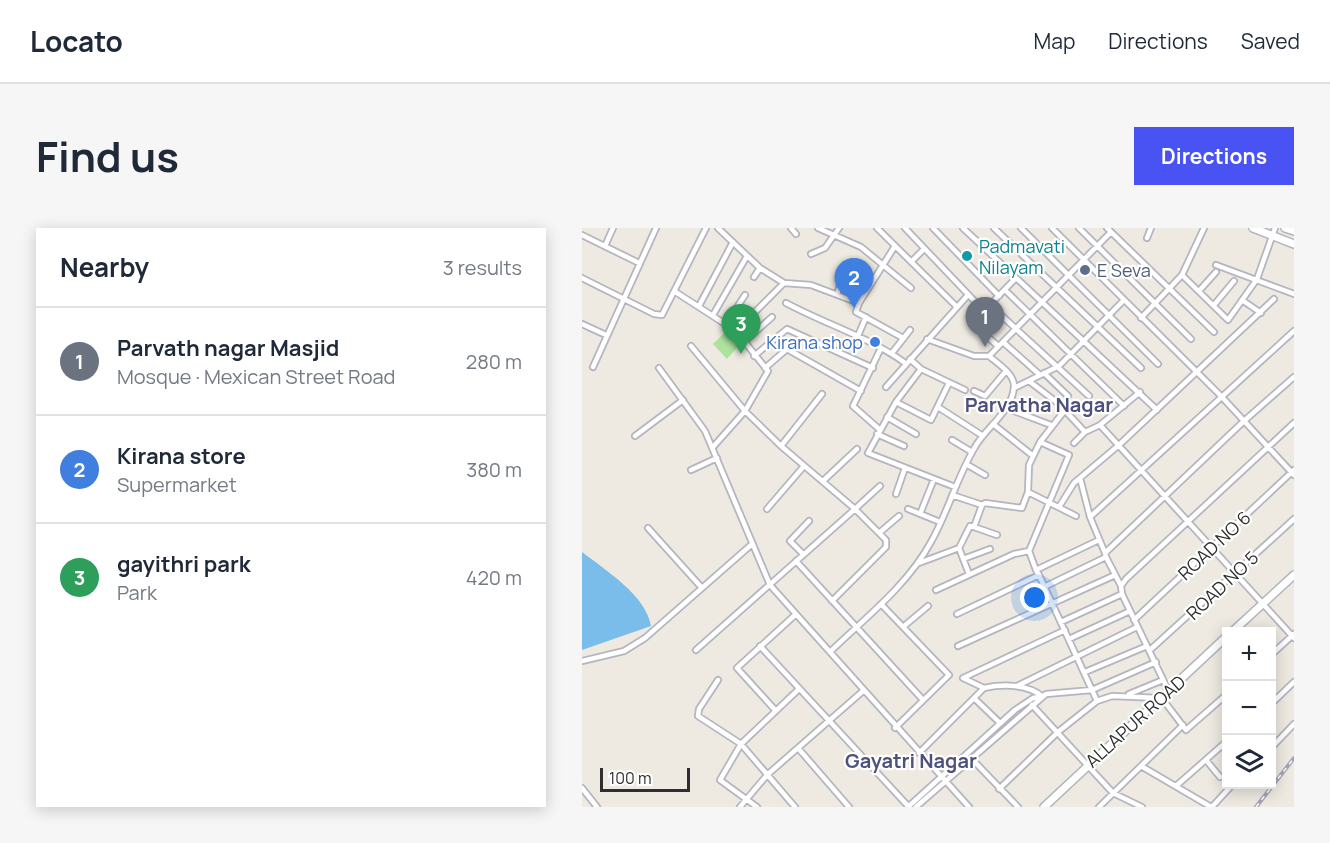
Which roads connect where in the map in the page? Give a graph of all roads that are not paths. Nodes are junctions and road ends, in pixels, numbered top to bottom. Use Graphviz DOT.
graph roads {
  1 [pos="613,228"];
  2 [pos="656,228"];
  3 [pos="706,228"];
  4 [pos="718,228"];
  5 [pos="791,228"];
  6 [pos="818,228"];
  7 [pos="839,228"];
  8 [pos="876,228"];
  9 [pos="905,228"];
  10 [pos="933,228"];
  11 [pos="963,228"];
  12 [pos="994,228"];
  13 [pos="1021,228"];
  14 [pos="1052,228"];
  15 [pos="1079,228"];
  16 [pos="1151,228"];
  17 [pos="1204,228"];
  18 [pos="1252,228"];
  19 [pos="1285,228"];
  20 [pos="1109,230"];
  21 [pos="1294,231"];
  22 [pos="1273,232"];
  23 [pos="796,234"];
  24 [pos="582,235"];
  25 [pos="835,236"];
  26 [pos="1147,238"];
  27 [pos="732,242"];
  28 [pos="1294,244"];
  29 [pos="605,246"];
  30 [pos="895,246"];
  31 [pos="1097,246"];
  32 [pos="924,249"];
  33 [pos="811,254"];
  34 [pos="747,256"];
  35 [pos="1083,260"];
  36 [pos="639,262"];
  37 [pos="911,262"];
  38 [pos="1216,265"];
  39 [pos="881,266"];
  40 [pos="760,268"];
  41 [pos="1216,272"];
  42 [pos="1182,275"];
  43 [pos="754,277"];
  44 [pos="843,277"];
  45 [pos="1067,277"];
  46 [pos="582,278"];
  47 [pos="1016,278"];
  48 [pos="1257,279"];
  49 [pos="1234,281"];
  50 [pos="784,283"];
  51 [pos="1056,287"];
  52 [pos="911,288"];
  53 [pos="1170,288"];
  54 [pos="1005,290"];
  55 [pos="674,291"];
  56 [pos="1199,291"];
  57 [pos="837,294"];
  58 [pos="1294,294"];
  59 [pos="745,295"];
  60 [pos="969,295"];
  61 [pos="999,296"];
  62 [pos="624,298"];
  63 [pos="1274,299"];
  64 [pos="1043,300"];
  65 [pos="1242,300"];
  66 [pos="1123,301"];
  67 [pos="1156,302"];
  68 [pos="786,303"];
  69 [pos="859,303"];
  70 [pos="989,304"];
  71 [pos="1214,305"];
  72 [pos="699,306"];
  73 [pos="957,307"];
  74 [pos="983,310"];
  75 [pos="1030,313"];
  76 [pos="1261,313"];
  77 [pos="713,315"];
  78 [pos="1109,316"];
  79 [pos="772,317"];
  80 [pos="866,317"];
  81 [pos="1141,318"];
  82 [pos="582,324"];
  83 [pos="726,324"];
  84 [pos="1097,327"];
  85 [pos="1016,329"];
  86 [pos="910,330"];
  87 [pos="1294,331"];
  88 [pos="736,332"];
  89 [pos="1214,332"];
  90 [pos="606,335"];
  91 [pos="857,338"];
  92 [pos="903,338"];
  93 [pos="927,339"];
  94 [pos="1191,339"];
  95 [pos="1084,341"];
  96 [pos="744,342"];
  97 [pos="1001,344"];
  98 [pos="691,346"];
  99 [pos="881,348"];
  100 [pos="892,353"];
  101 [pos="1071,354"];
  102 [pos="754,356"];
  103 [pos="989,356"];
  104 [pos="910,359"];
  105 [pos="905,363"];
  106 [pos="1158,364"];
  107 [pos="592,366"];
  108 [pos="1059,366"];
  109 [pos="659,368"];
  110 [pos="765,368"];
  111 [pos="873,368"];
  112 [pos="1141,368"];
  113 [pos="921,369"];
  114 [pos="1006,371"];
  115 [pos="1197,372"];
  116 [pos="1042,374"];
  117 [pos="1294,377"];
  118 [pos="1029,381"];
  119 [pos="949,383"];
  120 [pos="886,387"];
  121 [pos="1014,388"];
  122 [pos="965,390"];
  123 [pos="861,391"];
  124 [pos="974,391"];
  125 [pos="1140,392"];
  126 [pos="822,394"];
  127 [pos="1068,396"];
  128 [pos="1089,396"];
  129 [pos="1221,396"];
  130 [pos="682,400"];
  131 [pos="896,402"];
  132 [pos="1124,406"];
  133 [pos="938,407"];
  134 [pos="1006,408"];
  135 [pos="1065,410"];
  136 [pos="1157,410"];
  137 [pos="745,411"];
  138 [pos="887,417"];
  139 [pos="1244,421"];
  140 [pos="1294,423"];
  141 [pos="993,424"];
  142 [pos="1100,424"];
  143 [pos="1051,425"];
  144 [pos="878,431"];
  145 [pos="1085,432"];
  146 [pos="916,434"];
  147 [pos="635,436"];
  148 [pos="983,436"];
  149 [pos="952,440"];
  150 [pos="1040,442"];
  151 [pos="1074,443"];
  152 [pos="1119,445"];
  153 [pos="781,446"];
  154 [pos="904,446"];
  155 [pos="713,447"];
  156 [pos="1268,447"];
  157 [pos="857,449"];
  158 [pos="972,452"];
  159 [pos="1032,455"];
  160 [pos="717,458"];
  161 [pos="966,464"];
  162 [pos="804,466"];
  163 [pos="904,468"];
  164 [pos="691,471"];
  165 [pos="1142,471"];
  166 [pos="1293,473"];
  167 [pos="986,475"];
  168 [pos="1080,478"];
  169 [pos="934,479"];
  170 [pos="824,481"];
  171 [pos="880,486"];
  172 [pos="955,487"];
  173 [pos="1028,492"];
  174 [pos="896,494"];
  175 [pos="952,495"];
  176 [pos="1164,497"];
  177 [pos="1049,501"];
  178 [pos="982,505"];
  179 [pos="1059,507"];
  180 [pos="767,509"];
  181 [pos="855,509"];
  182 [pos="908,509"];
  183 [pos="920,514"];
  184 [pos="899,516"];
  185 [pos="1076,516"];
  186 [pos="1090,518"];
  187 [pos="1294,519"];
  188 [pos="809,521"];
  189 [pos="1186,521"];
  190 [pos="940,522"];
  191 [pos="974,527"];
  192 [pos="648,528"];
  193 [pos="879,533"];
  194 [pos="997,535"];
  195 [pos="1099,540"];
  196 [pos="751,545"];
  197 [pos="1212,547"];
  198 [pos="959,548"];
  199 [pos="990,549"];
  200 [pos="1029,551"];
  201 [pos="803,554"];
  202 [pos="1105,555"];
  203 [pos="963,559"];
  204 [pos="796,561"];
  205 [pos="919,563"];
  206 [pos="969,573"];
  207 [pos="1037,573"];
  208 [pos="1235,573"];
  209 [pos="1294,575"];
  210 [pos="1113,576"];
  211 [pos="770,585"];
  212 [pos="1120,586"];
  213 [pos="1044,587"];
  214 [pos="702,588"];
  215 [pos="936,590"];
  216 [pos="1122,594"];
  217 [pos="832,602"];
  218 [pos="1052,603"];
  219 [pos="882,604"];
  220 [pos="1262,604"];
  221 [pos="928,606"];
  222 [pos="1130,611"];
  223 [pos="957,614"];
  224 [pos="795,615"];
  225 [pos="1134,620"];
  226 [pos="1061,622"];
  227 [pos="856,627"];
  228 [pos="903,627"];
  229 [pos="1137,627"];
  230 [pos="1237,627"];
  231 [pos="1065,630"];
  232 [pos="1293,636"];
  233 [pos="1069,639"];
  234 [pos="1222,641"];
  235 [pos="760,646"];
  236 [pos="958,646"];
  237 [pos="1149,648"];
  238 [pos="696,650"];
  239 [pos="1276,651"];
  240 [pos="830,652"];
  241 [pos="1078,656"];
  242 [pos="582,661"];
  243 [pos="1156,662"];
  244 [pos="1084,672"];
  245 [pos="718,680"];
  246 [pos="1163,680"];
  247 [pos="1294,682"];
  248 [pos="1017,686"];
  249 [pos="984,688"];
  250 [pos="799,689"];
  251 [pos="1092,690"];
  252 [pos="1168,690"];
  253 [pos="863,691"];
  254 [pos="1045,695"];
  255 [pos="1126,695"];
  256 [pos="1161,697"];
  257 [pos="975,699"];
  258 [pos="1222,699"];
  259 [pos="1276,699"];
  260 [pos="923,700"];
  261 [pos="1097,701"];
  262 [pos="1032,705"];
  263 [pos="776,711"];
  264 [pos="829,720"];
  265 [pos="1000,723"];
  266 [pos="1294,724"];
  267 [pos="1183,725"];
  268 [pos="895,728"];
  269 [pos="1058,732"];
  270 [pos="1276,743"];
  271 [pos="741,744"];
  272 [pos="1222,746"];
  273 [pos="798,748"];
  274 [pos="919,753"];
  275 [pos="971,758"];
  276 [pos="1206,760"];
  277 [pos="1088,764"];
  278 [pos="1141,766"];
  279 [pos="767,775"];
  280 [pos="941,777"];
  281 [pos="1220,777"];
  282 [pos="946,783"];
  283 [pos="1176,786"];
  284 [pos="582,788"];
  285 [pos="999,789"];
  286 [pos="1228,789"];
  287 [pos="1113,793"];
  288 [pos="746,799"];
  289 [pos="1135,806"];
  290 [pos="597,807"];
  291 [pos="741,807"];
  292 [pos="757,807"];
  293 [pos="795,807"];
  294 [pos="849,807"];
  295 [pos="908,807"];
  296 [pos="916,807"];
  297 [pos="969,807"];
  298 [pos="1018,807"];
  299 [pos="1044,807"];
  300 [pos="1099,807"];
  301 [pos="1142,807"];
  302 [pos="1212,807"];
  1 -- 29 [label="street"];
  2 -- 36 [label="street"];
  3 -- 55 [label="street"];
  4 -- 27 [label="street"];
  5 -- 23 [label="street"];
  6 -- 25 [label="street"];
  7 -- 25 [label="street"];
  8 -- 30 [label="street"];
  9 -- 32 [label="street"];
  10 -- 61 [label="street"];
  11 -- 47 [label="street"];
  12 -- 51 [label="street"];
  13 -- 45 [label="street"];
  14 -- 35 [label="street"];
  15 -- 31 [label="street"];
  16 -- 26 [label="street"];
  17 -- 42 [label="street"];
  18 -- 22 [label="main road"];
  19 -- 21 [label="main road"];
  20 -- 31 [label="street"];
  20 -- 53 [label="street"];
  22 -- 28 [label="main road"];
  22 -- 48 [label="street"];
  24 -- 29 [label="street"];
  25 -- 33 [label="street"];
  25 -- 39 [label="street"];
  27 -- 34 [label="street"];
  27 -- 72 [label="street"];
  29 -- 36 [label="street"];
  30 -- 37 [label="street"];
  30 -- 39 [label="street"];
  31 -- 35 [label="street"];
  31 -- 67 [label="street"];
  32 -- 37 [label="street"];
  32 -- 60 [label="street"];
  34 -- 40 [label="street"];
  34 -- 77 [label="street"];
  35 -- 45 [label="street"];
  35 -- 66 [label="street"];
  36 -- 62 [label="street"];
  37 -- 73 [label="street"];
  38 -- 48 [label="street"];
  39 -- 52 [label="street"];
  39 -- 69 [label="street"];
  40 -- 43 [label="street"];
  40 -- 50 [label="street"];
  41 -- 56 [label="street"];
  42 -- 53 [label="street"];
  42 -- 56 [label="street"];
  44 -- 57 [label="street"];
  45 -- 51 [label="street"];
  45 -- 78 [label="street"];
  46 -- 62 [label="street"];
  47 -- 54 [label="street"];
  47 -- 64 [label="street"];
  48 -- 58 [label="street"];
  48 -- 65 [label="street"];
  49 -- 71 [label="street"];
  50 -- 57 [label="street"];
  50 -- 88 [label="street"];
  51 -- 64 [label="street"];
  51 -- 84 [label="street"];
  53 -- 67 [label="street"];
  53 -- 89 [label="street"];
  54 -- 61 [label="street"];
  54 -- 75 [label="street"];
  55 -- 62 [label="street"];
  55 -- 72 [label="street"];
  56 -- 71 [label="street"];
  57 -- 69 [label="street"];
  59 -- 83 [label="street"];
  60 -- 73 [label="street"];
  60 -- 74 [label="street"];
  61 -- 70 [label="street"];
  62 -- 90 [label="street"];
  63 -- 76 [label="street"];
  64 -- 75 [label="street"];
  64 -- 95 [label="street"];
  65 -- 71 [label="street"];
  65 -- 76 [label="street"];
  66 -- 78 [label="street"];
  66 -- 81 [label="street"];
  67 -- 81 [label="street"];
  67 -- 94 [label="street"];
  68 -- 91 [label="street"];
  69 -- 80 [label="street"];
  70 -- 74 [label="street"];
  70 -- 85 [label="street"];
  72 -- 77 [label="street"];
  73 -- 93 [label="street"];
  74 -- 97 [label="street"];
  75 -- 85 [label="street"];
  75 -- 101 [label="street"];
  76 -- 115 [label="street"];
  77 -- 83 [label="street"];
  78 -- 84 [label="street"];
  78 -- 106 [label="street"];
  79 -- 96 [label="street"];
  80 -- 91 [label="street"];
  80 -- 92 [label="street"];
  81 -- 115 [label="street"];
  82 -- 90 [label="street"];
  83 -- 88 [label="street"];
  84 -- 95 [label="street"];
  84 -- 112 [label="street"];
  85 -- 97 [label="street"];
  85 -- 108 [label="street"];
  86 -- 92 [label="street"];
  87 -- 129 [label="street"];
  88 -- 96 [label="street"];
  90 -- 107 [label="street"];
  91 -- 99 [label="street"];
  92 -- 100 [label="street"];
  93 -- 103 [label="street"];
  93 -- 104 [label="street"];
  95 -- 101 [label="street"];
  95 -- 125 [label="street"];
  96 -- 102 [label="street"];
  97 -- 103 [label="street"];
  97 -- 116 [label="street"];
  98 -- 137 [label="street"];
  99 -- 100 [label="street"];
  99 -- 111 [label="street"];
  100 -- 105 [label="street"];
  101 -- 108 [label="street"];
  101 -- 132 [label="street"];
  102 -- 110 [label="street"];
  102 -- 111 [label="street"];
  103 -- 114 [label="street"];
  104 -- 105 [label="street"];
  104 -- 113 [label="street"];
  105 -- 120 [label="street"];
  108 -- 116 [label="street"];
  108 -- 128 [label="street"];
  109 -- 130 [label="street"];
  110 -- 123 [label="street"];
  110 -- 137 [label="street"];
  111 -- 123 [label="street"];
  113 -- 119 [label="street"];
  113 -- 131 [label="street"];
  114 -- 121 [label="street"];
  114 -- 124 [label="street"];
  115 -- 129 [label="street"];
  115 -- 136 [label="street"];
  116 -- 118 [label="street"];
  116 -- 127 [label="street"];
  117 -- 139 [label="street"];
  118 -- 121 [label="street"];
  118 -- 135 [label="street"];
  119 -- 122 [label="street"];
  119 -- 133 [label="street"];
  121 -- 134 [label="street"];
  123 -- 144 [label="street"];
  125 -- 132 [label="street"];
  125 -- 136 [label="street"];
  126 -- 153 [label="street"];
  129 -- 139 [label="street"];
  129 -- 165 [label="street"];
  130 -- 147 [label="street"];
  130 -- 155 [label="street"];
  131 -- 133 [label="street"];
  131 -- 138 [label="street"];
  132 -- 142 [label="street"];
  133 -- 148 [label="street"];
  134 -- 141 [label="street"];
  134 -- 143 [label="street"];
  135 -- 143 [label="street"];
  135 -- 145 [label="street"];
  136 -- 152 [label="street"];
  137 -- 153 [label="street"];
  137 -- 155 [label="street"];
  138 -- 144 [label="street"];
  138 -- 146 [label="street"];
  139 -- 156 [label="street"];
  139 -- 176 [label="street"];
  140 -- 156 [label="street"];
  141 -- 148 [label="street"];
  141 -- 159 [label="street"];
  142 -- 145 [label="street"];
  142 -- 152 [label="street"];
  143 -- 150 [label="street"];
  144 -- 154 [label="street"];
  144 -- 163 [label="street"];
  145 -- 151 [label="street"];
  148 -- 158 [label="street"];
  149 -- 158 [label="street"];
  150 -- 159 [label="street"];
  150 -- 177 [label="street"];
  152 -- 165 [label="street"];
  152 -- 168 [label="street"];
  153 -- 162 [label="street"];
  155 -- 160 [label="street"];
  156 -- 166 [label="street"];
  156 -- 189 [label="street"];
  157 -- 170 [label="street"];
  158 -- 161 [label="street"];
  159 -- 173 [label="street"];
  160 -- 164 [label="street"];
  160 -- 196 [label="street"];
  161 -- 167 [label="street"];
  161 -- 172 [label="street"];
  162 -- 170 [label="street"];
  162 -- 180 [label="street"];
  163 -- 169 [label="street"];
  163 -- 174 [label="street"];
  165 -- 176 [label="street"];
  165 -- 186 [label="street"];
  166 -- 197 [label="street, ROAD NO 6"];
  168 -- 179 [label="street"];
  168 -- 186 [label="street"];
  169 -- 172 [label="street"];
  169 -- 183 [label="street"];
  170 -- 181 [label="street"];
  171 -- 181 [label="street"];
  172 -- 175 [label="street"];
  173 -- 177 [label="street"];
  173 -- 178 [label="street"];
  175 -- 178 [label="street"];
  175 -- 190 [label="street"];
  176 -- 189 [label="street"];
  176 -- 202 [label="street"];
  177 -- 179 [label="street"];
  177 -- 200 [label="street"];
  178 -- 191 [label="street"];
  179 -- 185 [label="street"];
  181 -- 193 [label="street"];
  181 -- 201 [label="street"];
  182 -- 183 [label="street"];
  183 -- 190 [label="street"];
  184 -- 193 [label="street"];
  186 -- 195 [label="street"];
  187 -- 208 [label="street, ROAD NO 5"];
  188 -- 201 [label="street"];
  189 -- 197 [label="street"];
  189 -- 212 [label="street"];
  190 -- 205 [label="street"];
  191 -- 194 [label="street"];
  191 -- 198 [label="street"];
  192 -- 214 [label="street"];
  193 -- 217 [label="street"];
  195 -- 202 [label="street"];
  195 -- 207 [label="street"];
  196 -- 211 [label="street"];
  196 -- 214 [label="street"];
  197 -- 208 [label="street"];
  197 -- 225 [label="street, ROAD NO 6"];
  198 -- 203 [label="street"];
  198 -- 205 [label="street"];
  199 -- 203 [label="street"];
  200 -- 206 [label="street"];
  200 -- 207 [label="street"];
  201 -- 204 [label="street"];
  202 -- 210 [label="street"];
  202 -- 213 [label="street"];
  203 -- 206 [label="street"];
  204 -- 211 [label="street"];
  204 -- 217 [label="street"];
  205 -- 219 [label="street"];
  206 -- 215 [label="street"];
  207 -- 213 [label="street"];
  207 -- 223 [label="street"];
  208 -- 220 [label="street"];
  208 -- 237 [label="street, ROAD NO 5"];
  209 -- 220 [label="main road"];
  210 -- 212 [label="street"];
  210 -- 218 [label="street"];
  211 -- 224 [label="street"];
  211 -- 238 [label="street"];
  212 -- 216 [label="street"];
  213 -- 218 [label="street"];
  214 -- 242 [label="street"];
  216 -- 222 [label="street"];
  216 -- 226 [label="street"];
  217 -- 227 [label="street"];
  218 -- 226 [label="street"];
  218 -- 236 [label="street"];
  219 -- 227 [label="street"];
  219 -- 228 [label="street"];
  220 -- 230 [label="main road"];
  220 -- 232 [label="street"];
  221 -- 228 [label="street"];
  222 -- 225 [label="street"];
  222 -- 233 [label="street"];
  224 -- 235 [label="street"];
  224 -- 240 [label="street"];
  225 -- 229 [label="street"];
  226 -- 231 [label="street"];
  227 -- 240 [label="street"];
  227 -- 260 [label="street"];
  228 -- 260 [label="street"];
  229 -- 237 [label="street"];
  229 -- 241 [label="street"];
  231 -- 233 [label="street"];
  231 -- 249 [label="street"];
  232 -- 239 [label="street"];
  233 -- 241 [label="street"];
  234 -- 252 [label="main road, ALLAPUR ROAD"];
  235 -- 250 [label="street"];
  235 -- 263 [label="street"];
  237 -- 243 [label="street"];
  237 -- 244 [label="street"];
  240 -- 253 [label="street"];
  241 -- 244 [label="street"];
  241 -- 248 [label="street"];
  243 -- 246 [label="street"];
  243 -- 251 [label="street"];
  244 -- 251 [label="street"];
  245 -- 271 [label="street"];
  246 -- 252 [label="street"];
  246 -- 255 [label="street"];
  247 -- 259 [label="street"];
  248 -- 249 [label="street"];
  248 -- 254 [label="street"];
  249 -- 257 [label="street"];
  250 -- 263 [label="street"];
  250 -- 264 [label="street"];
  251 -- 254 [label="street"];
  251 -- 261 [label="street"];
  252 -- 256 [label="main road, ALLAPUR ROAD"];
  253 -- 264 [label="street"];
  253 -- 268 [label="street"];
  254 -- 262 [label="street"];
  254 -- 265 [label="street"];
  255 -- 256 [label="street"];
  255 -- 261 [label="street"];
  256 -- 267 [label="street"];
  256 -- 277 [label="main road, ALLAPUR ROAD"];
  257 -- 265 [label="street"];
  257 -- 274 [label="street"];
  258 -- 267 [label="street"];
  260 -- 268 [label="street"];
  261 -- 269 [label="street"];
  262 -- 269 [label="street"];
  262 -- 275 [label="street"];
  263 -- 271 [label="street"];
  264 -- 273 [label="street"];
  264 -- 295 [label="street"];
  265 -- 280 [label="street"];
  266 -- 270 [label="street"];
  267 -- 278 [label="street"];
  268 -- 274 [label="street"];
  269 -- 277 [label="street"];
  269 -- 285 [label="street"];
  271 -- 279 [label="street"];
  271 -- 288 [label="street"];
  272 -- 276 [label="street"];
  273 -- 279 [label="street"];
  273 -- 294 [label="street"];
  274 -- 280 [label="street"];
  275 -- 282 [label="street"];
  275 -- 285 [label="street"];
  276 -- 281 [label="street"];
  276 -- 283 [label="street"];
  277 -- 287 [label="street"];
  277 -- 299 [label="main road, ALLAPUR ROAD"];
  278 -- 283 [label="street"];
  278 -- 287 [label="street"];
  279 -- 288 [label="street"];
  279 -- 293 [label="street"];
  280 -- 282 [label="street"];
  280 -- 295 [label="street"];
  282 -- 296 [label="street"];
  282 -- 297 [label="street"];
  283 -- 302 [label="street"];
  284 -- 290 [label="street"];
  285 -- 298 [label="street"];
  286 -- 302 [label="street"];
  287 -- 289 [label="street"];
  287 -- 300 [label="street"];
  288 -- 291 [label="street"];
  288 -- 292 [label="street"];
  289 -- 301 [label="street"];
}
